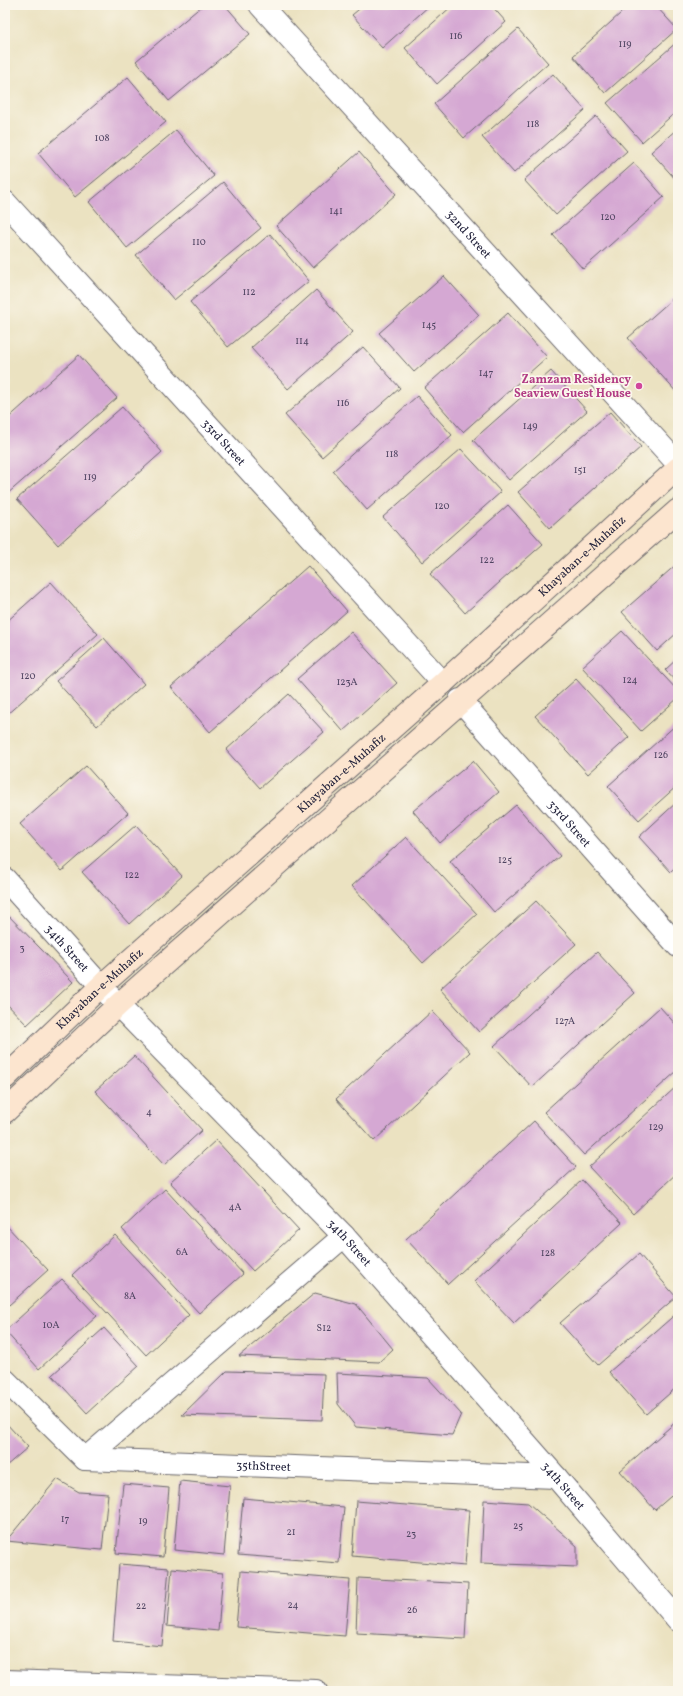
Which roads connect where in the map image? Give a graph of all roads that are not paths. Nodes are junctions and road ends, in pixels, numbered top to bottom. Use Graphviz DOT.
graph roads {
  1 [pos="260,5"];
  2 [pos="5,202"];
  3 [pos="678,464"];
  4 [pos="678,468"];
  5 [pos="678,510"];
  6 [pos="546,589"];
  7 [pos="565,609"];
  8 [pos="443,683"];
  9 [pos="460,700"];
  10 [pos="5,879"];
  11 [pos="678,946"];
  12 [pos="101,986"];
  13 [pos="118,1005"];
  14 [pos="5,1078"];
  15 [pos="5,1112"];
  16 [pos="344,1236"];
  17 [pos="5,1380"];
  18 [pos="85,1460"];
  19 [pos="556,1477"];
  20 [pos="678,1620"];
  21 [pos="5,1681"];
  22 [pos="316,1691"];
  1 -- 3 [label="street, 32nd Street"];
  2 -- 8 [label="street, 33rd Street"];
  4 -- 6 [label="street, Khayaban-e-Muhafiz"];
  5 -- 7 [label="street, Khayaban-e-Muhafiz"];
  6 -- 7 [label="street"];
  6 -- 8 [label="street, Khayaban-e-Muhafiz"];
  7 -- 9 [label="street, Khayaban-e-Muhafiz"];
  8 -- 12 [label="street, Khayaban-e-Muhafiz"];
  9 -- 11 [label="street, 33rd Street"];
  9 -- 13 [label="street, Khayaban-e-Muhafiz"];
  10 -- 12 [label="street, 34th Street"];
  12 -- 13 [label="street, 34th Street"];
  12 -- 14 [label="street, Khayaban-e-Muhafiz"];
  13 -- 15 [label="street, Khayaban-e-Muhafiz"];
  13 -- 16 [label="street, 34th Street"];
  16 -- 18 [label="street"];
  16 -- 19 [label="street, 34th Street"];
  17 -- 18 [label="street"];
  18 -- 19 [label="street, 35thStreet"];
  19 -- 20 [label="street, 34th Street"];
  21 -- 22 [label="street"];
}
